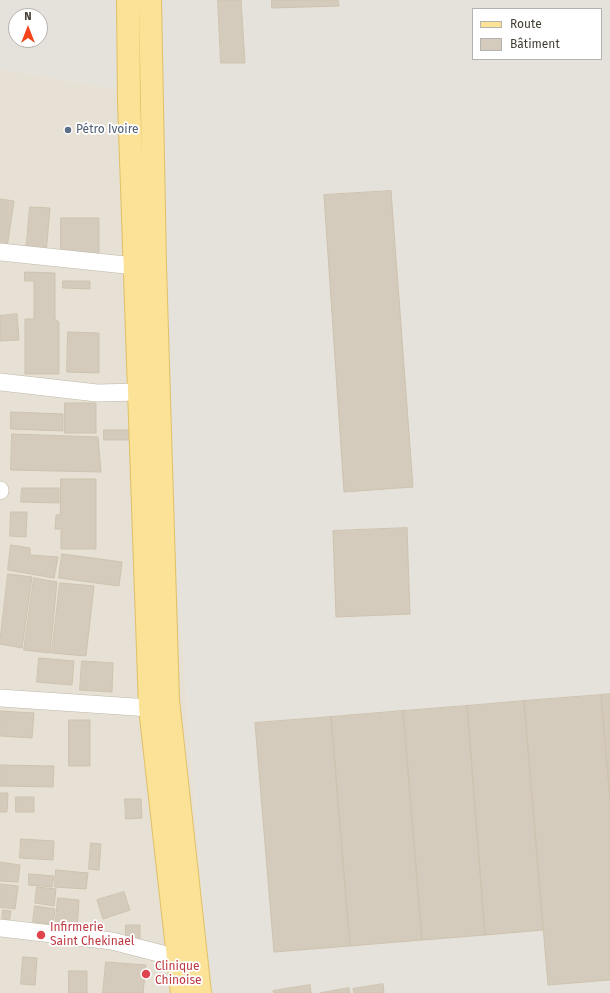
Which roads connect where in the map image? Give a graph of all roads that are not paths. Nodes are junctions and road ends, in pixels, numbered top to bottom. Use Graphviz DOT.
graph roads {
  1 [pos="128,0"];
  2 [pos="150,0"];
  3 [pos="0,252"];
  4 [pos="135,266"];
  5 [pos="0,382"];
  6 [pos="140,392"];
  7 [pos="0,698"];
  8 [pos="150,708"];
  9 [pos="0,928"];
  10 [pos="178,958"];
  11 [pos="182,993"];
  12 [pos="200,993"];
  1 -- 4 [label="main road"];
  2 -- 12 [label="main road"];
  3 -- 4 [label="street"];
  4 -- 6 [label="main road"];
  5 -- 6 [label="street"];
  6 -- 8 [label="main road"];
  7 -- 8 [label="street"];
  8 -- 10 [label="main road"];
  9 -- 10 [label="street"];
  10 -- 11 [label="main road"];
}
